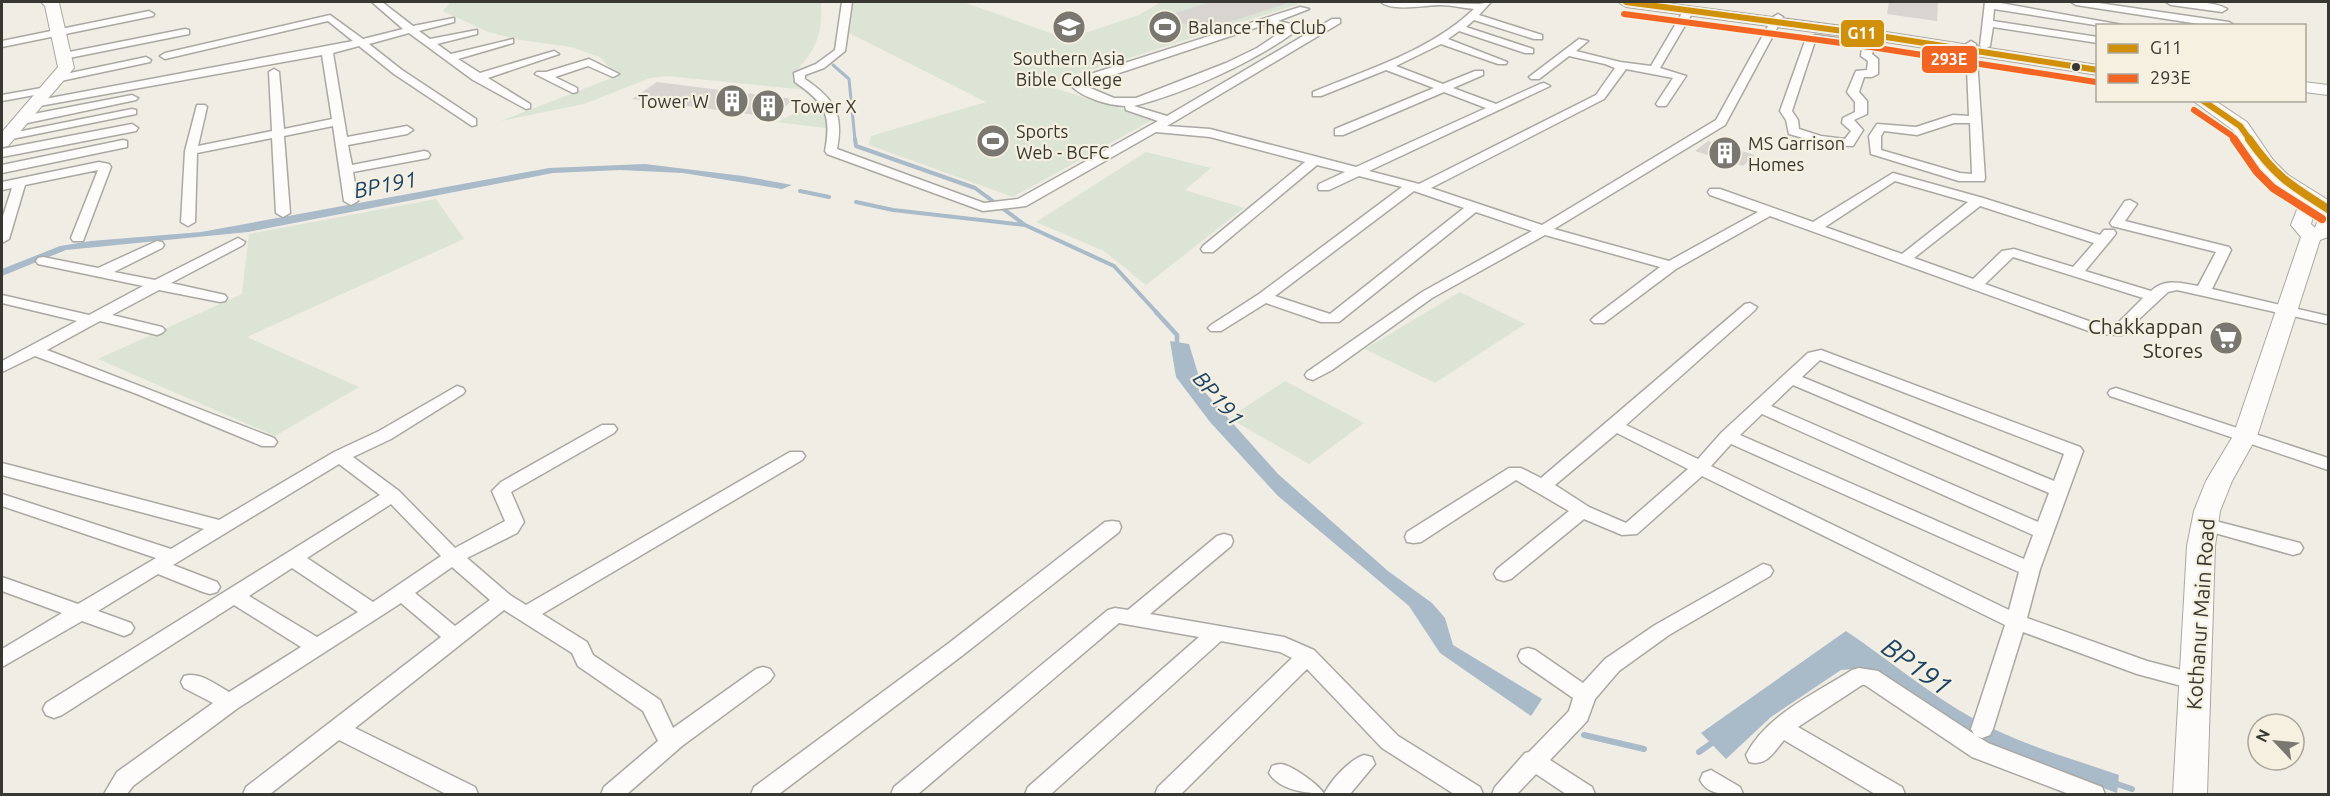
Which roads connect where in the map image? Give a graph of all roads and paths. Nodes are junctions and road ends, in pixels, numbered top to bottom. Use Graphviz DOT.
graph roads {
  1 [pos="48,2"];
  2 [pos="377,2"];
  3 [pos="837,2"];
  4 [pos="847,2"];
  5 [pos="1386,2"];
  6 [pos="1626,2"];
  7 [pos="1656,2"];
  8 [pos="2076,2"];
  9 [pos="2171,2"];
  10 [pos="1990,3"];
  11 [pos="1484,4"];
  12 [pos="2117,4"];
  13 [pos="1304,9"];
  14 [pos="2222,9"];
  15 [pos="1689,10"];
  16 [pos="149,14"];
  17 [pos="1473,16"];
  18 [pos="1777,19"];
  19 [pos="450,20"];
  20 [pos="1267,21"];
  21 [pos="1336,21"];
  22 [pos="1988,23"];
  23 [pos="2112,24"];
  24 [pos="2118,24"];
  25 [pos="2224,24"];
  26 [pos="1459,28"];
  27 [pos="410,30"];
  28 [pos="185,32"];
  29 [pos="473,32"];
  30 [pos="59,33"];
  31 [pos="1850,37"];
  32 [pos="1538,38"];
  33 [pos="1440,40"];
  34 [pos="1870,40"];
  35 [pos="2096,40"];
  36 [pos="509,41"];
  37 [pos="1583,41"];
  38 [pos="362,43"];
  39 [pos="428,43"];
  40 [pos="2,44"];
  41 [pos="1976,47"];
  42 [pos="327,51"];
  43 [pos="1529,51"];
  44 [pos="1568,53"];
  45 [pos="554,54"];
  46 [pos="64,56"];
  47 [pos="165,56"];
  48 [pos="448,58"];
  49 [pos="146,60"];
  50 [pos="1502,62"];
  51 [pos="2096,63"];
  52 [pos="522,64"];
  53 [pos="1386,66"];
  54 [pos="1621,67"];
  55 [pos="1224,69"];
  56 [pos="1654,70"];
  57 [pos="2096,70"];
  58 [pos="274,72"];
  59 [pos="799,73"];
  60 [pos="1479,73"];
  61 [pos="613,74"];
  62 [pos="1243,75"];
  63 [pos="545,76"];
  64 [pos="477,78"];
  65 [pos="1189,82"];
  66 [pos="51,84"];
  67 [pos="2306,87"];
  68 [pos="1446,88"];
  69 [pos="573,90"];
  70 [pos="2328,90"];
  71 [pos="1317,94"];
  72 [pos="2,98"];
  73 [pos="132,98"];
  74 [pos="2204,102"];
  75 [pos="2222,102"];
  76 [pos="34,104"];
  77 [pos="1662,104"];
  78 [pos="526,106"];
  79 [pos="201,107"];
  80 [pos="1130,108"];
  81 [pos="1497,108"];
  82 [pos="132,112"];
  83 [pos="1143,112"];
  84 [pos="1941,115"];
  85 [pos="1975,116"];
  86 [pos="1167,120"];
  87 [pos="18,121"];
  88 [pos="338,121"];
  89 [pos="472,122"];
  90 [pos="132,128"];
  91 [pos="1154,128"];
  92 [pos="407,130"];
  93 [pos="279,132"];
  94 [pos="1339,132"];
  95 [pos="342,142"];
  96 [pos="2,144"];
  97 [pos="123,144"];
  98 [pos="191,151"];
  99 [pos="424,155"];
  100 [pos="1315,160"];
  101 [pos="2,169"];
  102 [pos="346,170"];
  103 [pos="1357,172"];
  104 [pos="20,182"];
  105 [pos="2,186"];
  106 [pos="1324,187"];
  107 [pos="1417,187"];
  108 [pos="1715,192"];
  109 [pos="351,201"];
  110 [pos="1978,201"];
  111 [pos="2130,204"];
  112 [pos="1475,206"];
  113 [pos="2325,206"];
  114 [pos="1769,211"];
  115 [pos="283,213"];
  116 [pos="188,222"];
  117 [pos="2117,223"];
  118 [pos="1817,226"];
  119 [pos="1544,230"];
  120 [pos="78,238"];
  121 [pos="2,239"];
  122 [pos="2103,241"];
  123 [pos="238,242"];
  124 [pos="157,245"];
  125 [pos="1208,249"];
  126 [pos="1904,259"];
  127 [pos="43,261"];
  128 [pos="1671,266"];
  129 [pos="100,273"];
  130 [pos="2076,273"];
  131 [pos="159,284"];
  132 [pos="1975,285"];
  133 [pos="2203,292"];
  134 [pos="1264,297"];
  135 [pos="2154,297"];
  136 [pos="220,298"];
  137 [pos="2,299"];
  138 [pos="1750,307"];
  139 [pos="2288,311"];
  140 [pos="94,318"];
  141 [pos="1599,320"];
  142 [pos="2328,320"];
  143 [pos="1216,328"];
  144 [pos="157,330"];
  145 [pos="2,352"];
  146 [pos="27,353"];
  147 [pos="2,367"];
  148 [pos="1313,375"];
  149 [pos="1791,378"];
  150 [pos="457,392"];
  151 [pos="2116,393"];
  152 [pos="1760,407"];
  153 [pos="1615,426"];
  154 [pos="608,429"];
  155 [pos="1728,436"];
  156 [pos="2245,436"];
  157 [pos="268,442"];
  158 [pos="340,456"];
  159 [pos="796,456"];
  160 [pos="2328,464"];
  161 [pos="1700,468"];
  162 [pos="2,469"];
  163 [pos="1543,486"];
  164 [pos="2060,491"];
  165 [pos="393,495"];
  166 [pos="2,500"];
  167 [pos="1582,511"];
  168 [pos="2204,524"];
  169 [pos="221,527"];
  170 [pos="1112,527"];
  171 [pos="2043,532"];
  172 [pos="1414,537"];
  173 [pos="1224,541"];
  174 [pos="2293,548"];
  175 [pos="453,556"];
  176 [pos="292,558"];
  177 [pos="164,561"];
  178 [pos="2030,569"];
  179 [pos="1763,571"];
  180 [pos="1504,574"];
  181 [pos="2,584"];
  182 [pos="210,587"];
  183 [pos="402,593"];
  184 [pos="234,596"];
  185 [pos="503,600"];
  186 [pos="373,612"];
  187 [pos="78,613"];
  188 [pos="525,615"];
  189 [pos="1132,618"];
  190 [pos="2016,622"];
  191 [pos="124,628"];
  192 [pos="1217,633"];
  193 [pos="454,637"];
  194 [pos="316,647"];
  195 [pos="3,656"];
  196 [pos="1307,656"];
  197 [pos="1528,656"];
  198 [pos="763,675"];
  199 [pos="2193,681"];
  200 [pos="192,682"];
  201 [pos="1585,696"];
  202 [pos="230,702"];
  203 [pos="54,709"];
  204 [pos="1782,728"];
  205 [pos="1982,729"];
  206 [pos="339,730"];
  207 [pos="674,740"];
  208 [pos="1757,755"];
  209 [pos="1533,760"];
  210 [pos="1365,764"];
  211 [pos="1280,773"];
  212 [pos="1711,780"];
  213 [pos="115,795"];
  214 [pos="254,795"];
  215 [pos="467,795"];
  216 [pos="612,795"];
  217 [pos="762,795"];
  218 [pos="902,795"];
  219 [pos="1036,795"];
  220 [pos="1166,795"];
  221 [pos="1313,795"];
  222 [pos="1336,795"];
  223 [pos="1472,795"];
  224 [pos="1503,795"];
  225 [pos="1584,795"];
  226 [pos="1732,795"];
  227 [pos="1894,795"];
  228 [pos="2094,795"];
  229 [pos="2190,795"];
  1 -- 30 [label="main road"];
  2 -- 27 [label="street"];
  3 -- 59 [label="street"];
  4 -- 59 [label="street"];
  5 -- 11 [label="street"];
  6 -- 15 [label="main road"];
  7 -- 18 [label="main road"];
  8 -- 12 [label="street"];
  9 -- 14 [label="street"];
  10 -- 22 [label="street"];
  10 -- 23 [label="street"];
  11 -- 17 [label="street"];
  12 -- 24 [label="street"];
  12 -- 25 [label="street"];
  13 -- 20 [label="street"];
  15 -- 18 [label="main road"];
  15 -- 56 [label="street"];
  16 -- 30 [label="street"];
  17 -- 26 [label="street"];
  17 -- 32 [label="street"];
  18 -- 31 [label="main road"];
  18 -- 41 [label="main road"];
  18 -- 119 [label="street"];
  19 -- 27 [label="street"];
  20 -- 55 [label="street"];
  20 -- 65 [label="street"];
  21 -- 62 [label="street"];
  22 -- 35 [label="street"];
  22 -- 41 [label="street"];
  26 -- 33 [label="street"];
  26 -- 43 [label="street"];
  27 -- 38 [label="street"];
  27 -- 39 [label="street"];
  28 -- 46 [label="street"];
  29 -- 39 [label="street"];
  30 -- 40 [label="street"];
  30 -- 46 [label="main road"];
  31 -- 34 [label="main road"];
  31 -- 34 [label="street"];
  33 -- 50 [label="street"];
  33 -- 53 [label="street"];
  34 -- 41 [label="main road"];
  36 -- 48 [label="street"];
  37 -- 44 [label="street"];
  38 -- 42 [label="street"];
  38 -- 47 [label="street"];
  38 -- 89 [label="street"];
  39 -- 48 [label="street"];
  41 -- 51 [label="main road"];
  41 -- 57 [label="main road"];
  41 -- 85 [label="street"];
  42 -- 76 [label="street"];
  42 -- 88 [label="street"];
  44 -- 54 [label="street"];
  44 -- 81 [label="street"];
  45 -- 52 [label="street"];
  46 -- 66 [label="main road"];
  48 -- 64 [label="street"];
  49 -- 66 [label="street"];
  52 -- 63 [label="street"];
  52 -- 64 [label="street"];
  53 -- 68 [label="street"];
  53 -- 71 [label="street"];
  54 -- 56 [label="street"];
  54 -- 107 [label="street"];
  55 -- 62 [label="street"];
  55 -- 65 [label="street"];
  56 -- 77 [label="street"];
  58 -- 93 [label="street"];
  59 -- 91 [label="street"];
  60 -- 68 [label="street"];
  61 -- 63 [label="street"];
  62 -- 86 [label="street"];
  63 -- 69 [label="street"];
  64 -- 78 [label="street"];
  65 -- 83 [label="street"];
  66 -- 72 [label="street"];
  66 -- 76 [label="main road"];
  67 -- 70 [label="main road"];
  68 -- 81 [label="street"];
  68 -- 94 [label="street"];
  73 -- 87 [label="street"];
  74 -- 113 [label="main road"];
  75 -- 113 [label="main road"];
  76 -- 87 [label="main road"];
  79 -- 98 [label="street"];
  80 -- 83 [label="street"];
  81 -- 103 [label="street"];
  82 -- 96 [label="street"];
  83 -- 86 [label="street"];
  84 -- 85 [label="street"];
  85 -- 85 [label="street"];
  86 -- 91 [label="street"];
  87 -- 96 [label="main road"];
  88 -- 93 [label="street"];
  88 -- 95 [label="street"];
  90 -- 96 [label="street"];
  91 -- 100 [label="street"];
  92 -- 95 [label="street"];
  93 -- 98 [label="street"];
  93 -- 115 [label="street"];
  95 -- 102 [label="street"];
  97 -- 101 [label="street"];
  98 -- 116 [label="street"];
  99 -- 102 [label="street"];
  100 -- 103 [label="street"];
  100 -- 125 [label="street"];
  102 -- 109 [label="street"];
  103 -- 106 [label="street"];
  103 -- 107 [label="street"];
  104 -- 105 [label="street"];
  104 -- 120 [label="street"];
  104 -- 121 [label="street"];
  107 -- 112 [label="street"];
  107 -- 134 [label="street"];
  108 -- 114 [label="street"];
  110 -- 118 [label="street"];
  110 -- 122 [label="street"];
  110 -- 126 [label="street"];
  111 -- 117 [label="street"];
  112 -- 119 [label="street"];
  112 -- 134 [label="street"];
  113 -- 139 [label="main road, Kothanur Main Road"];
  114 -- 118 [label="street"];
  114 -- 128 [label="street"];
  117 -- 122 [label="street"];
  117 -- 133 [label="street"];
  118 -- 126 [label="street"];
  119 -- 128 [label="street"];
  119 -- 148 [label="street"];
  122 -- 130 [label="street"];
  123 -- 131 [label="street"];
  124 -- 129 [label="street"];
  126 -- 132 [label="street"];
  127 -- 129 [label="street"];
  128 -- 141 [label="street"];
  129 -- 131 [label="street"];
  130 -- 132 [label="street"];
  130 -- 135 [label="street"];
  131 -- 136 [label="street"];
  131 -- 140 [label="street"];
  132 -- 135 [label="street"];
  133 -- 135 [label="street"];
  133 -- 139 [label="street"];
  134 -- 143 [label="street"];
  137 -- 140 [label="street"];
  138 -- 153 [label="street"];
  139 -- 142 [label="street"];
  139 -- 156 [label="main road, Kothanur Main Road"];
  140 -- 144 [label="street"];
  140 -- 146 [label="street"];
  145 -- 146 [label="street"];
  146 -- 147 [label="street"];
  146 -- 157 [label="street"];
  149 -- 152 [label="street"];
  149 -- 164 [label="street"];
  149 -- 164 [label="street"];
  150 -- 158 [label="street"];
  151 -- 156 [label="street"];
  152 -- 155 [label="street"];
  152 -- 171 [label="street"];
  153 -- 161 [label="street"];
  153 -- 163 [label="street"];
  154 -- 175 [label="street"];
  155 -- 161 [label="street"];
  155 -- 178 [label="street"];
  156 -- 160 [label="street"];
  156 -- 168 [label="main road, Kothanur Main Road"];
  158 -- 165 [label="street"];
  158 -- 169 [label="street"];
  159 -- 188 [label="street"];
  161 -- 167 [label="street"];
  161 -- 190 [label="street"];
  162 -- 169 [label="street"];
  163 -- 167 [label="street"];
  163 -- 172 [label="street"];
  164 -- 171 [label="street"];
  165 -- 175 [label="street"];
  165 -- 176 [label="street"];
  166 -- 177 [label="street"];
  167 -- 180 [label="street"];
  168 -- 174 [label="street"];
  168 -- 199 [label="main road, Kothanur Main Road"];
  169 -- 177 [label="street"];
  170 -- 217 [label="street"];
  171 -- 178 [label="street"];
  173 -- 189 [label="street"];
  175 -- 183 [label="street"];
  175 -- 185 [label="street"];
  176 -- 184 [label="street"];
  176 -- 186 [label="street"];
  177 -- 182 [label="street"];
  177 -- 187 [label="street"];
  178 -- 190 [label="street"];
  179 -- 201 [label="street"];
  181 -- 187 [label="street"];
  183 -- 186 [label="street"];
  183 -- 193 [label="street"];
  184 -- 194 [label="street"];
  184 -- 203 [label="street"];
  185 -- 188 [label="street"];
  185 -- 193 [label="street"];
  186 -- 194 [label="street"];
  187 -- 191 [label="street"];
  187 -- 195 [label="street"];
  188 -- 207 [label="street"];
  189 -- 192 [label="street"];
  189 -- 218 [label="street"];
  190 -- 199 [label="street"];
  190 -- 205 [label="street"];
  192 -- 196 [label="street"];
  192 -- 219 [label="street"];
  193 -- 206 [label="street"];
  194 -- 202 [label="street"];
  196 -- 220 [label="street"];
  196 -- 223 [label="street"];
  197 -- 201 [label="street"];
  198 -- 207 [label="street"];
  199 -- 229 [label="main road, Kothanur Main Road"];
  200 -- 202 [label="street"];
  201 -- 209 [label="street"];
  202 -- 213 [label="street"];
  204 -- 208 [label="street"];
  204 -- 227 [label="street"];
  204 -- 228 [label="street"];
  206 -- 214 [label="street"];
  206 -- 215 [label="street"];
  207 -- 216 [label="street"];
  209 -- 224 [label="street"];
  209 -- 225 [label="street"];
  210 -- 222 [label="street"];
  211 -- 221 [label="street"];
  212 -- 226 [label="street"];
}
